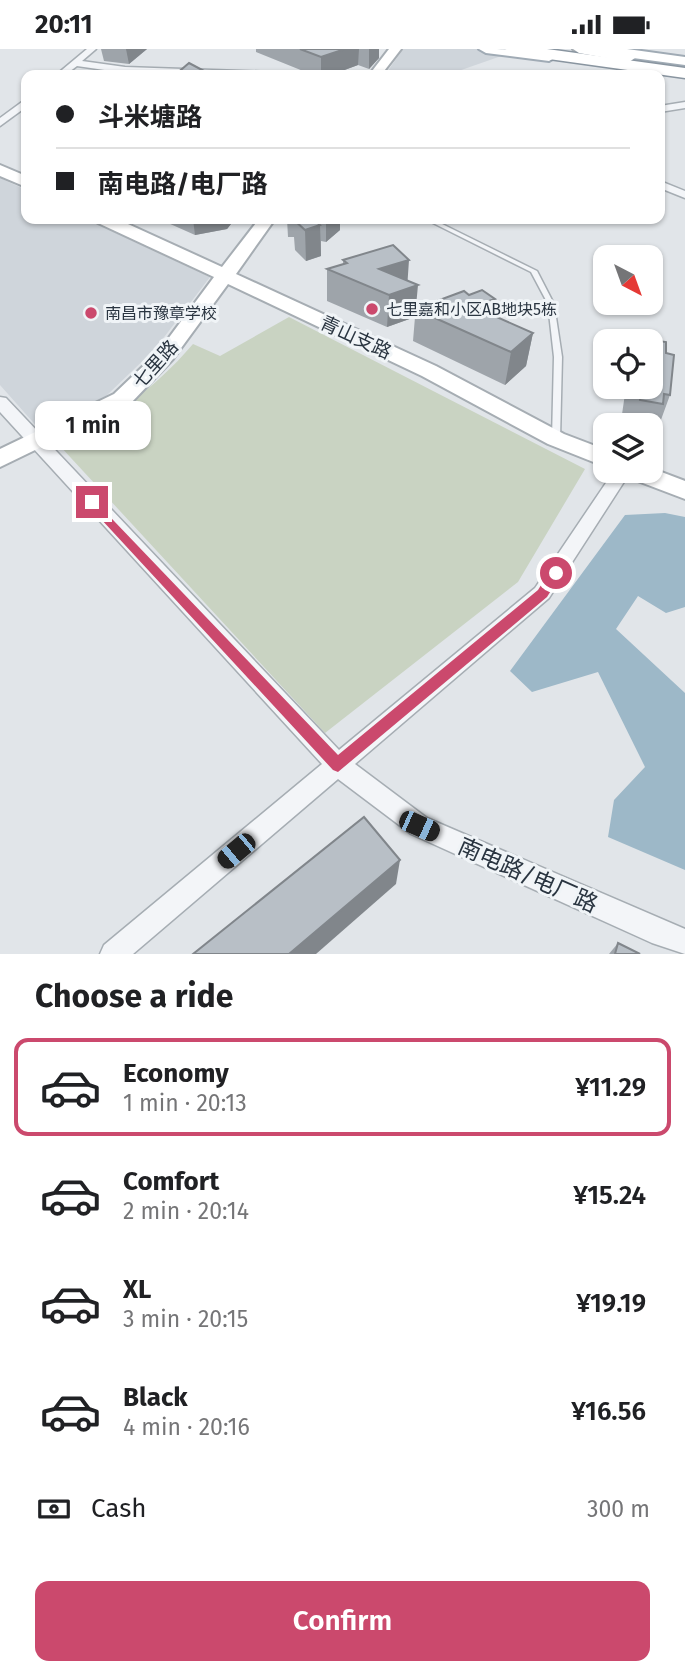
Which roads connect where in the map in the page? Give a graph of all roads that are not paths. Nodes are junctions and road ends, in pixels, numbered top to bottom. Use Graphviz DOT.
graph roads {
  1 [pos="92,49"];
  2 [pos="395,49"];
  3 [pos="486,49"];
  4 [pos="513,49"];
  5 [pos="519,49"];
  6 [pos="552,49"];
  7 [pos="579,49"];
  8 [pos="594,55"];
  9 [pos="629,58"];
  10 [pos="75,63"];
  11 [pos="685,63"];
  12 [pos="66,70"];
  13 [pos="125,70"];
  14 [pos="379,70"];
  15 [pos="685,72"];
  16 [pos="685,105"];
  17 [pos="21,106"];
  18 [pos="665,108"];
  19 [pos="0,123"];
  20 [pos="0,170"];
  21 [pos="21,180"];
  22 [pos="665,186"];
  23 [pos="685,195"];
  24 [pos="115,224"];
  25 [pos="263,224"];
  26 [pos="438,224"];
  27 [pos="225,275"];
  28 [pos="0,402"];
  29 [pos="556,439"];
  30 [pos="36,442"];
  31 [pos="593,454"];
  32 [pos="0,459"];
  33 [pos="663,482"];
  34 [pos="615,483"];
  35 [pos="685,490"];
  36 [pos="338,765"];
  37 [pos="685,942"];
  38 [pos="113,954"];
  1 -- 10 [label="street"];
  2 -- 14 [label="street"];
  3 -- 8 [label="main road"];
  4 -- 8 [label="highway"];
  5 -- 15 [label="main road"];
  6 -- 9 [label="highway"];
  7 -- 9 [label="street"];
  8 -- 11 [label="main road"];
  8 -- 15 [label="highway"];
  9 -- 11 [label="highway"];
  10 -- 12 [label="street"];
  10 -- 13 [label="street"];
  16 -- 18 [label="street"];
  17 -- 19 [label="street"];
  20 -- 21 [label="street"];
  22 -- 23 [label="street"];
  24 -- 27 [label="street, 青山支路"];
  25 -- 27 [label="street, 七里路"];
  26 -- 29 [label="lane"];
  27 -- 29 [label="street, 青山支路"];
  27 -- 30 [label="street, 七里路"];
  28 -- 30 [label="street, 南电路/电厂路"];
  29 -- 31 [label="street, 青山支路"];
  30 -- 32 [label="street, 七里路"];
  30 -- 36 [label="street, 南电路/电厂路"];
  33 -- 35 [label="street"];
  34 -- 36 [label="street"];
  36 -- 37 [label="street, 南电路/电厂路"];
  36 -- 38 [label="street"];
}
